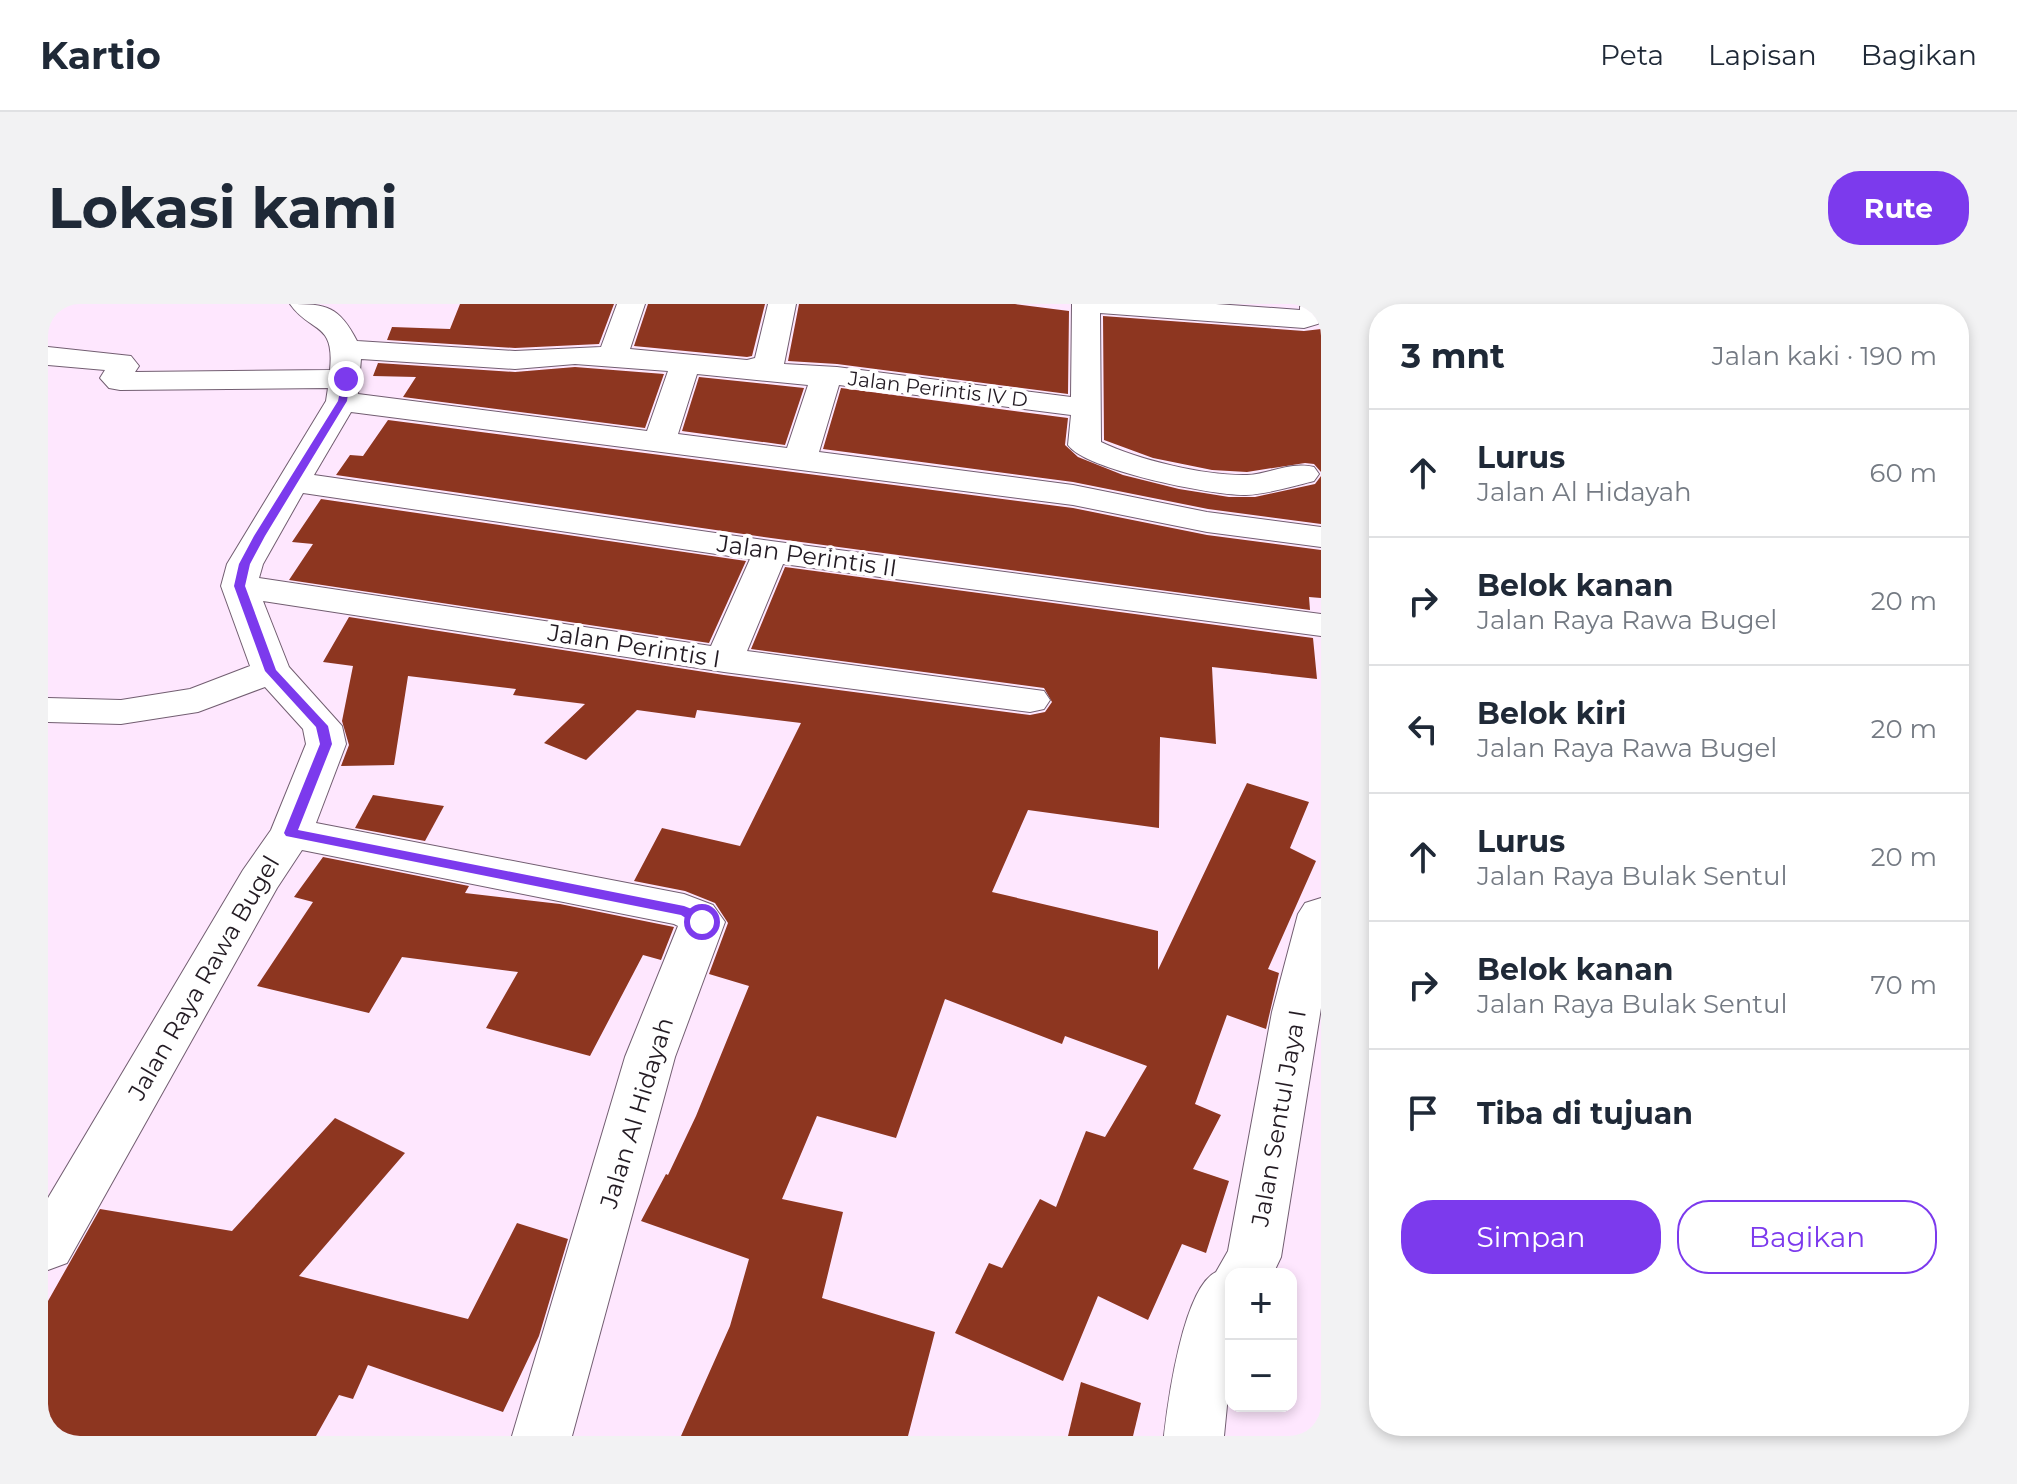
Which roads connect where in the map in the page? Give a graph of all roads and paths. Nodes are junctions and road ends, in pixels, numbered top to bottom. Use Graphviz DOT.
graph roads {
  1 [pos="304,304"];
  2 [pos="631,304"];
  3 [pos="782,304"];
  4 [pos="1086,304"];
  5 [pos="1097,304"];
  6 [pos="1314,304"];
  7 [pos="48,356"];
  8 [pos="613,356"];
  9 [pos="686,362"];
  10 [pos="753,368"];
  11 [pos="345,376"];
  12 [pos="829,378"];
  13 [pos="1086,408"];
  14 [pos="659,442"];
  15 [pos="801,457"];
  16 [pos="1302,474"];
  17 [pos="293,482"];
  18 [pos="1321,537"];
  19 [pos="771,552"];
  20 [pos="239,586"];
  21 [pos="1321,625"];
  22 [pos="724,660"];
  23 [pos="271,671"];
  24 [pos="1030,700"];
  25 [pos="48,710"];
  26 [pos="291,833"];
  27 [pos="1321,914"];
  28 [pos="48,1247"];
  29 [pos="1247,1268"];
  30 [pos="1225,1300"];
  31 [pos="542,1436"];
  32 [pos="1194,1436"];
  1 -- 11 [label="street"];
  2 -- 8 [label="street"];
  3 -- 10 [label="street"];
  4 -- 13 [label="street"];
  5 -- 6 [label="street"];
  7 -- 11 [label="street"];
  8 -- 9 [label="street"];
  8 -- 11 [label="street"];
  9 -- 10 [label="street"];
  9 -- 14 [label="street"];
  10 -- 12 [label="street"];
  11 -- 14 [label="street"];
  11 -- 17 [label="street"];
  12 -- 13 [label="street, Jalan Perintis IV D"];
  12 -- 15 [label="street, Jalan Perintis IV D"];
  13 -- 16 [label="street"];
  14 -- 15 [label="street"];
  15 -- 18 [label="street"];
  17 -- 19 [label="street, Jalan Perintis II"];
  17 -- 20 [label="street"];
  19 -- 21 [label="street, Jalan Perintis II"];
  19 -- 22 [label="street"];
  20 -- 22 [label="street, Jalan Perintis I"];
  20 -- 23 [label="street"];
  22 -- 24 [label="street, Jalan Perintis I"];
  23 -- 25 [label="street"];
  23 -- 26 [label="street, Jalan Raya Rawa Bugel"];
  26 -- 28 [label="street, Jalan Raya Rawa Bugel"];
  26 -- 31 [label="street, Jalan Al Hidayah"];
  27 -- 29 [label="street, Jalan Sentul Jaya I"];
  30 -- 32 [label="street"];
}
